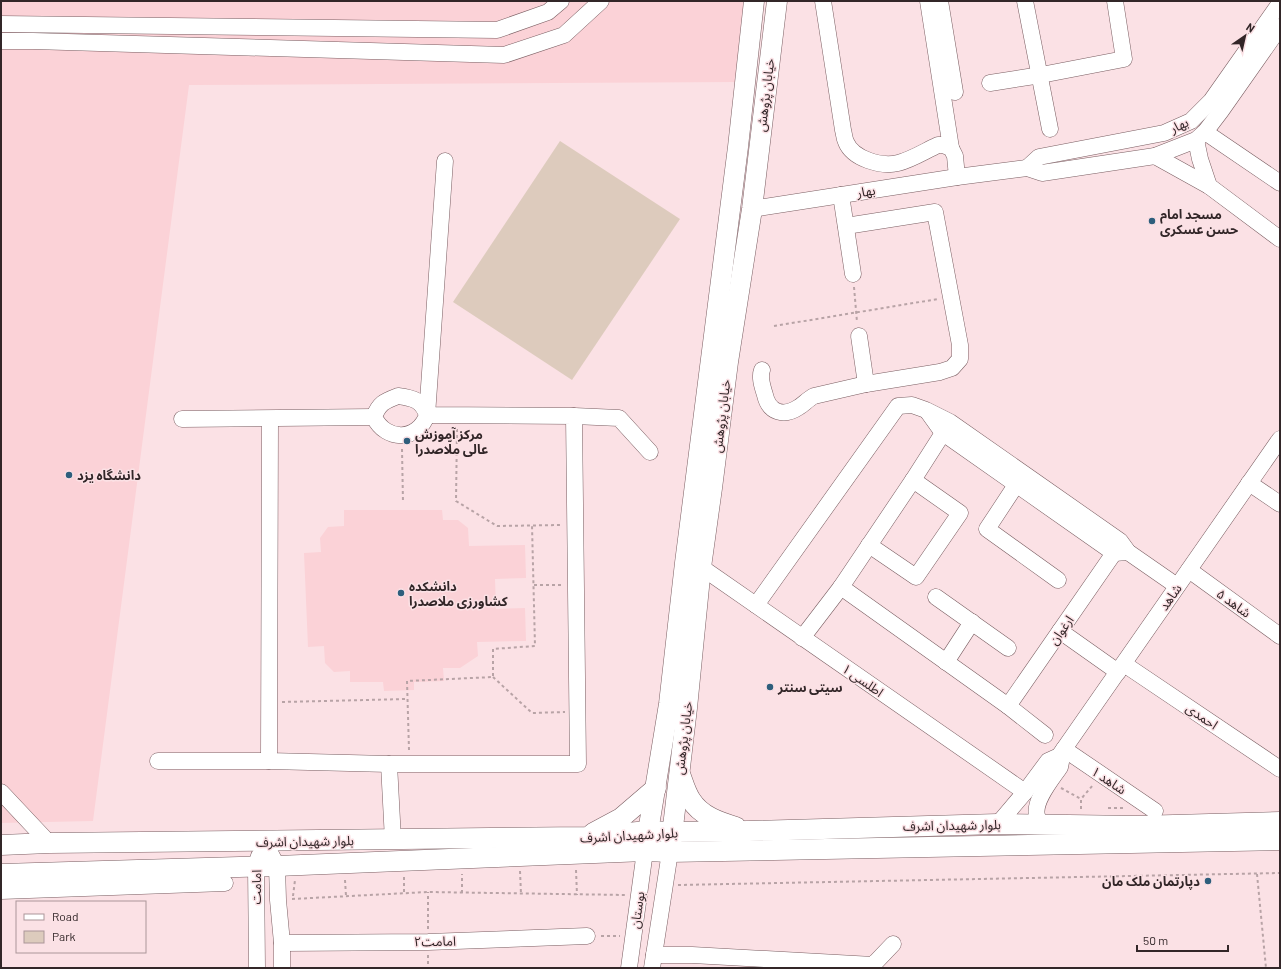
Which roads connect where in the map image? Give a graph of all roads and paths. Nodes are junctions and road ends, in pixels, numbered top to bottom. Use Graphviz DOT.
graph roads {
  1 [pos="561,1"];
  2 [pos="601,1"];
  3 [pos="754,1"];
  4 [pos="777,1"];
  5 [pos="823,1"];
  6 [pos="928,1"];
  7 [pos="940,1"];
  8 [pos="1025,1"];
  9 [pos="1115,1"];
  10 [pos="1280,3"];
  11 [pos="1,24"];
  12 [pos="247,27"];
  13 [pos="1280,28"];
  14 [pos="1,42"];
  15 [pos="1275,46"];
  16 [pos="247,47"];
  17 [pos="1041,75"];
  18 [pos="990,83"];
  19 [pos="955,92"];
  20 [pos="1050,129"];
  21 [pos="1201,136"];
  22 [pos="951,148"];
  23 [pos="1155,156"];
  24 [pos="445,161"];
  25 [pos="1027,168"];
  26 [pos="957,177"];
  27 [pos="1280,184"];
  28 [pos="1209,186"];
  29 [pos="840,195"];
  30 [pos="752,209"];
  31 [pos="846,226"];
  32 [pos="1280,239"];
  33 [pos="853,274"];
  34 [pos="952,297"];
  35 [pos="856,313"];
  36 [pos="774,326"];
  37 [pos="859,336"];
  38 [pos="762,370"];
  39 [pos="866,384"];
  40 [pos="926,410"];
  41 [pos="427,415"];
  42 [pos="457,416"];
  43 [pos="574,416"];
  44 [pos="374,417"];
  45 [pos="182,419"];
  46 [pos="270,419"];
  47 [pos="943,433"];
  48 [pos="402,436"];
  49 [pos="1280,439"];
  50 [pos="650,452"];
  51 [pos="913,480"];
  52 [pos="1249,483"];
  53 [pos="1016,485"];
  54 [pos="402,502"];
  55 [pos="1280,504"];
  56 [pos="576,524"];
  57 [pos="532,525"];
  58 [pos="869,545"];
  59 [pos="1121,553"];
  60 [pos="701,567"];
  61 [pos="1188,570"];
  62 [pos="581,574"];
  63 [pos="1058,580"];
  64 [pos="534,585"];
  65 [pos="1177,586"];
  66 [pos="841,587"];
  67 [pos="936,596"];
  68 [pos="756,605"];
  69 [pos="972,622"];
  70 [pos="1060,631"];
  71 [pos="1280,636"];
  72 [pos="802,638"];
  73 [pos="1008,648"];
  74 [pos="946,662"];
  75 [pos="1121,668"];
  76 [pos="494,677"];
  77 [pos="407,699"];
  78 [pos="269,702"];
  79 [pos="1008,706"];
  80 [pos="578,711"];
  81 [pos="1045,735"];
  82 [pos="1062,753"];
  83 [pos="158,761"];
  84 [pos="269,761"];
  85 [pos="389,764"];
  86 [pos="410,764"];
  87 [pos="1280,769"];
  88 [pos="679,771"];
  89 [pos="1101,775"];
  90 [pos="656,788"];
  91 [pos="1,792"];
  92 [pos="1025,792"];
  93 [pos="1057,792"];
  94 [pos="1081,799"];
  95 [pos="1104,808"];
  96 [pos="1075,809"];
  97 [pos="1152,810"];
  98 [pos="1280,822"];
  99 [pos="998,824"];
  100 [pos="1042,824"];
  101 [pos="648,831"];
  102 [pos="749,831"];
  103 [pos="672,832"];
  104 [pos="1139,834"];
  105 [pos="586,837"];
  106 [pos="393,840"];
  107 [pos="1280,840"];
  108 [pos="264,842"];
  109 [pos="49,844"];
  110 [pos="1,845"];
  111 [pos="645,851"];
  112 [pos="670,852"];
  113 [pos="256,866"];
  114 [pos="277,866"];
  115 [pos="520,868"];
  116 [pos="576,868"];
  117 [pos="462,869"];
  118 [pos="1257,873"];
  119 [pos="1280,873"];
  120 [pos="1,874"];
  121 [pos="190,876"];
  122 [pos="345,876"];
  123 [pos="404,876"];
  124 [pos="46,881"];
  125 [pos="224,883"];
  126 [pos="665,885"];
  127 [pos="1,891"];
  128 [pos="462,893"];
  129 [pos="404,894"];
  130 [pos="521,894"];
  131 [pos="577,894"];
  132 [pos="346,896"];
  133 [pos="639,896"];
  134 [pos="278,900"];
  135 [pos="588,936"];
  136 [pos="633,936"];
  137 [pos="282,943"];
  138 [pos="893,944"];
  139 [pos="653,962"];
  140 [pos="691,962"];
  141 [pos="258,968"];
  142 [pos="282,968"];
  143 [pos="629,968"];
  144 [pos="1266,968"];
  1 -- 12 [label="street"];
  2 -- 16 [label="street"];
  3 -- 90 [label="main road, خیابان پژوهش"];
  4 -- 30 [label="main road, خیابان پژوهش"];
  5 -- 22 [label="street"];
  6 -- 22 [label="street"];
  7 -- 19 [label="street"];
  8 -- 17 [label="street"];
  9 -- 17 [label="street"];
  10 -- 25 [label="street, بهار"];
  11 -- 12 [label="street"];
  12 -- 16 [label="street"];
  13 -- 15 [label="street, بهار"];
  14 -- 16 [label="street"];
  15 -- 21 [label="street, بهار"];
  17 -- 18 [label="street"];
  17 -- 20 [label="street"];
  21 -- 23 [label="street, بهار"];
  21 -- 27 [label="street"];
  21 -- 28 [label="street"];
  22 -- 26 [label="street"];
  23 -- 25 [label="street, بهار"];
  23 -- 28 [label="street"];
  24 -- 41 [label="street"];
  25 -- 26 [label="street, بهار"];
  26 -- 29 [label="street, بهار"];
  28 -- 32 [label="street"];
  29 -- 30 [label="street, بهار"];
  29 -- 31 [label="street"];
  30 -- 60 [label="main road, خیابان پژوهش"];
  31 -- 33 [label="street"];
  31 -- 34 [label="street"];
  33 -- 35 [label="path"];
  34 -- 35 [label="path"];
  34 -- 39 [label="street"];
  35 -- 36 [label="path"];
  35 -- 37 [label="path"];
  37 -- 39 [label="street"];
  38 -- 39 [label="street"];
  40 -- 47 [label="street"];
  40 -- 59 [label="street"];
  40 -- 68 [label="street"];
  41 -- 42 [label="street"];
  41 -- 44 [label="street"];
  41 -- 48 [label="street"];
  42 -- 43 [label="street"];
  42 -- 57 [label="path"];
  43 -- 50 [label="street"];
  43 -- 56 [label="street"];
  44 -- 46 [label="street"];
  44 -- 48 [label="street"];
  45 -- 46 [label="street"];
  46 -- 78 [label="street"];
  47 -- 51 [label="street"];
  47 -- 53 [label="street"];
  48 -- 54 [label="path"];
  49 -- 52 [label="street, شاهد"];
  51 -- 58 [label="street"];
  51 -- 58 [label="street"];
  52 -- 55 [label="street"];
  52 -- 61 [label="street, شاهد"];
  53 -- 59 [label="street"];
  53 -- 63 [label="street"];
  56 -- 57 [label="path"];
  56 -- 62 [label="street"];
  57 -- 64 [label="path"];
  58 -- 66 [label="street"];
  59 -- 65 [label="street"];
  59 -- 70 [label="street, ارغوان"];
  60 -- 68 [label="street, اطلسی ۱"];
  60 -- 88 [label="main road, خیابان پژوهش"];
  61 -- 65 [label="street, شاهد"];
  61 -- 71 [label="street, شاهد ۵"];
  62 -- 64 [label="path"];
  62 -- 80 [label="street"];
  64 -- 76 [label="path"];
  65 -- 75 [label="street, شاهد"];
  66 -- 72 [label="street"];
  66 -- 74 [label="street"];
  67 -- 69 [label="street"];
  68 -- 72 [label="street, اطلسی ۱"];
  69 -- 73 [label="street"];
  69 -- 74 [label="street"];
  70 -- 75 [label="street, احمدی"];
  70 -- 79 [label="street, ارغوان"];
  72 -- 92 [label="street, اطلسی ۱"];
  74 -- 79 [label="street"];
  75 -- 82 [label="street, شاهد"];
  75 -- 87 [label="street, احمدی"];
  76 -- 77 [label="path"];
  76 -- 80 [label="path"];
  77 -- 78 [label="path"];
  77 -- 86 [label="path"];
  78 -- 84 [label="street"];
  79 -- 81 [label="street"];
  80 -- 86 [label="street"];
  82 -- 89 [label="street, شاهد ۱"];
  82 -- 92 [label="street, شاهد"];
  82 -- 100 [label="street, شاهد"];
  83 -- 84 [label="street"];
  84 -- 85 [label="street"];
  85 -- 86 [label="street"];
  85 -- 106 [label="street"];
  88 -- 102 [label="main road"];
  88 -- 103 [label="main road, خیابان پژوهش"];
  89 -- 94 [label="path"];
  89 -- 97 [label="street, شاهد ۱"];
  90 -- 101 [label="main road, خیابان پژوهش"];
  90 -- 105 [label="main road"];
  91 -- 109 [label="street"];
  92 -- 99 [label="street, شاهد"];
  93 -- 94 [label="path"];
  94 -- 96 [label="path"];
  95 -- 97 [label="path"];
  98 -- 104 [label="main road, بلوار شهیدان اشرف"];
  99 -- 100 [label="main road, بلوار شهیدان اشرف"];
  99 -- 102 [label="main road, بلوار شهیدان اشرف"];
  100 -- 104 [label="main road, بلوار شهیدان اشرف"];
  101 -- 103 [label="main road, بلوار شهیدان اشرف"];
  101 -- 105 [label="main road, بلوار شهیدان اشرف"];
  101 -- 111 [label="main road, خیابان پژوهش"];
  102 -- 103 [label="main road, بلوار شهیدان اشرف"];
  103 -- 112 [label="main road, خیابان پژوهش"];
  104 -- 107 [label="main road, بلوار شهیدان اشرف"];
  104 -- 112 [label="main road, بلوار شهیدان اشرف"];
  105 -- 106 [label="main road, بلوار شهیدان اشرف"];
  106 -- 108 [label="main road, بلوار شهیدان اشرف"];
  108 -- 109 [label="main road, بلوار شهیدان اشرف"];
  108 -- 113 [label="street, امامت"];
  108 -- 114 [label="street, امامت"];
  109 -- 110 [label="main road, بلوار شهیدان اشرف"];
  111 -- 112 [label="main road, بلوار شهیدان اشرف"];
  111 -- 114 [label="main road, بلوار شهیدان اشرف"];
  111 -- 133 [label="street, بوستان"];
  112 -- 126 [label="street, بوستان"];
  113 -- 114 [label="main road, بلوار شهیدان اشرف"];
  113 -- 121 [label="main road, بلوار شهیدان اشرف"];
  113 -- 141 [label="street, امامت"];
  114 -- 134 [label="street, امامت"];
  115 -- 130 [label="path"];
  116 -- 131 [label="path"];
  117 -- 128 [label="path"];
  118 -- 119 [label="path"];
  118 -- 126 [label="path"];
  118 -- 144 [label="path"];
  120 -- 124 [label="main road, بلوار شهیدان اشرف"];
  121 -- 124 [label="main road, بلوار شهیدان اشرف"];
  121 -- 125 [label="street"];
  122 -- 132 [label="path"];
  123 -- 129 [label="path"];
  124 -- 127 [label="street"];
  126 -- 139 [label="street, بوستان"];
  128 -- 129 [label="path"];
  128 -- 130 [label="path"];
  129 -- 132 [label="path"];
  130 -- 131 [label="path"];
  131 -- 133 [label="path"];
  132 -- 134 [label="path"];
  133 -- 136 [label="street, بوستان"];
  134 -- 137 [label="street, امامت"];
  135 -- 136 [label="path"];
  135 -- 137 [label="street, امامت۲"];
  136 -- 143 [label="street, بوستان"];
  137 -- 142 [label="street, امامت"];
  138 -- 140 [label="street"];
  139 -- 140 [label="street"];
}
